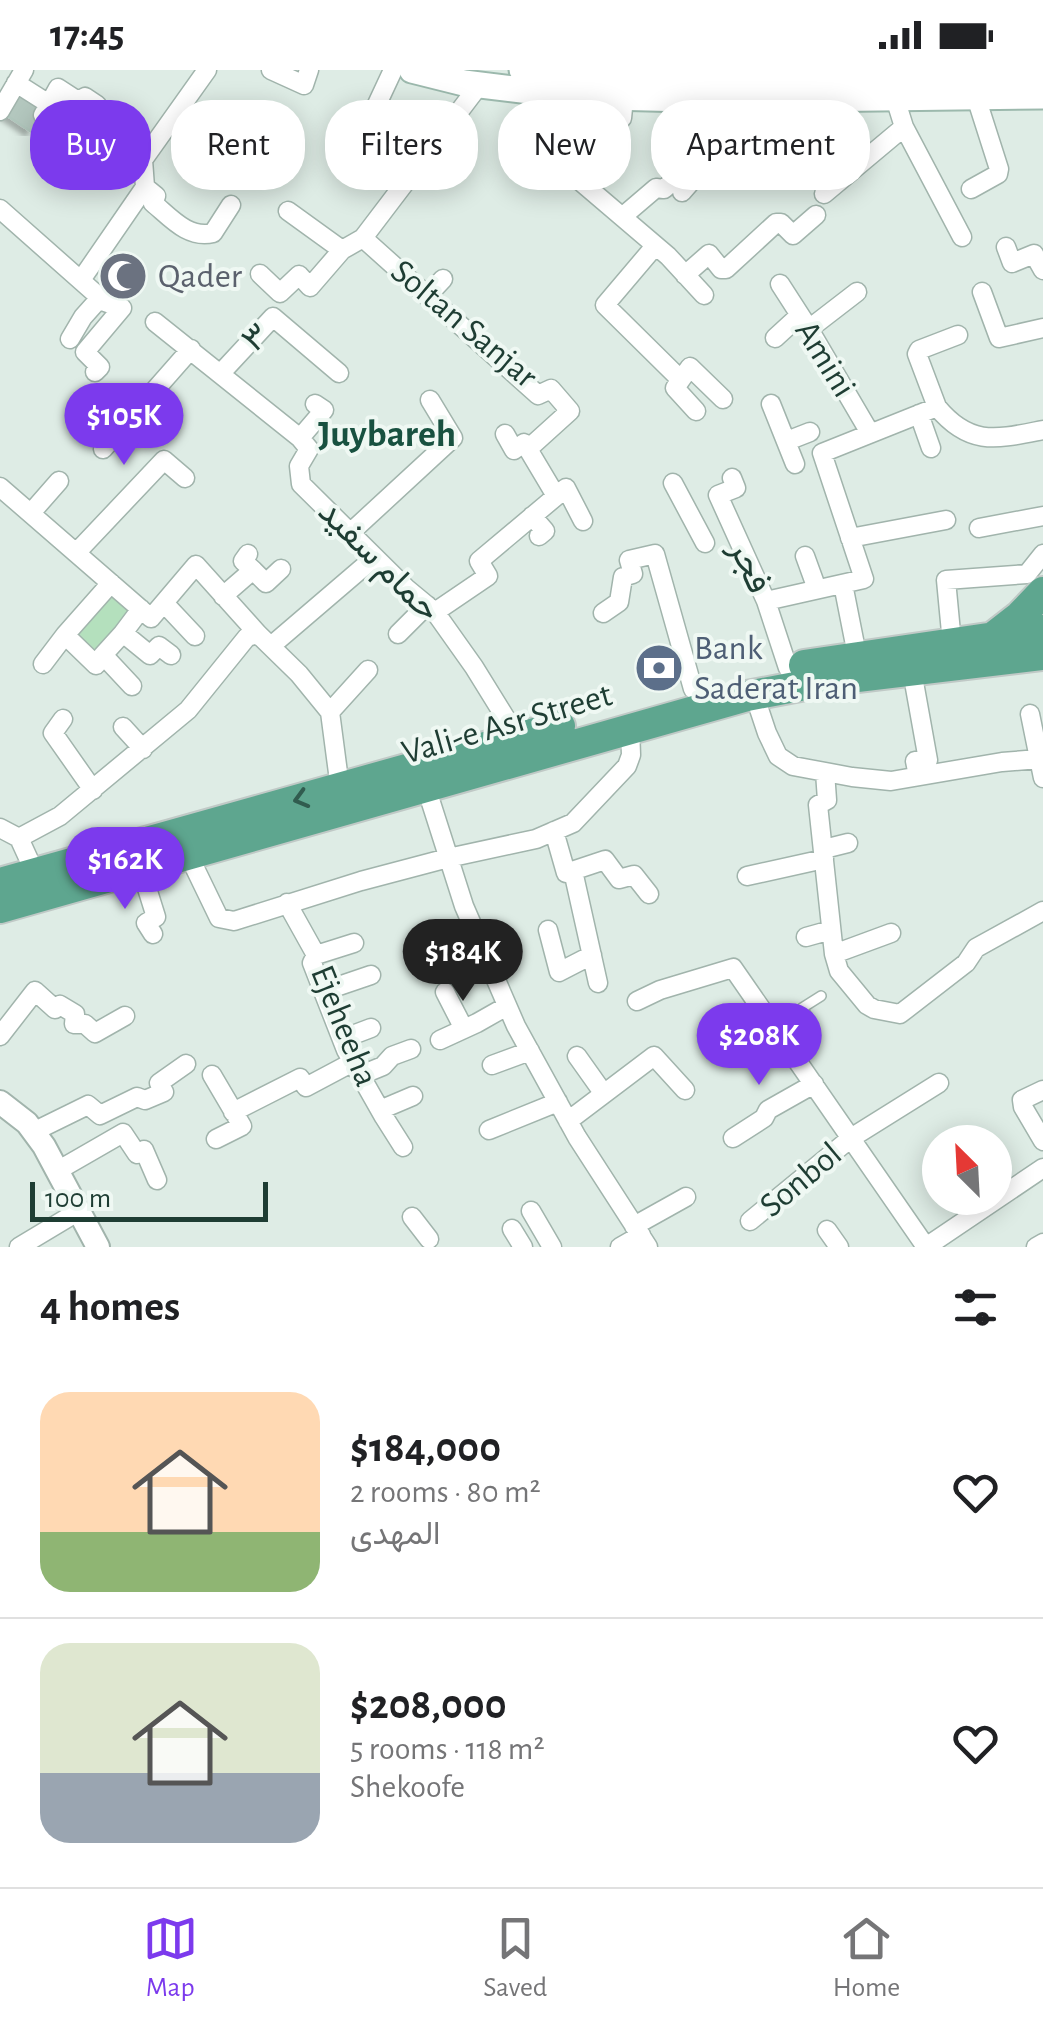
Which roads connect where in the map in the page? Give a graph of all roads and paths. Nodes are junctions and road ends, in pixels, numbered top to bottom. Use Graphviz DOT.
graph roads {
  1 [pos="206,70"];
  2 [pos="271,70"];
  3 [pos="309,70"];
  4 [pos="392,70"];
  5 [pos="412,70"];
  6 [pos="522,70"];
  7 [pos="771,74"];
  8 [pos="818,74"];
  9 [pos="862,74"];
  10 [pos="20,76"];
  11 [pos="1043,76"];
  12 [pos="462,81"];
  13 [pos="972,81"];
  14 [pos="610,84"];
  15 [pos="1043,96"];
  16 [pos="97,98"];
  17 [pos="895,98"];
  18 [pos="45,100"];
  19 [pos="51,100"];
  20 [pos="76,100"];
  21 [pos="80,100"];
  22 [pos="378,100"];
  23 [pos="0,111"];
  24 [pos="904,127"];
  25 [pos="151,149"];
  26 [pos="971,189"];
  27 [pos="143,190"];
  28 [pos="149,190"];
  29 [pos="682,192"];
  30 [pos="824,194"];
  31 [pos="231,205"];
  32 [pos="0,209"];
  33 [pos="288,211"];
  34 [pos="816,214"];
  35 [pos="622,217"];
  36 [pos="962,237"];
  37 [pos="363,238"];
  38 [pos="655,246"];
  39 [pos="1006,247"];
  40 [pos="342,250"];
  41 [pos="1043,270"];
  42 [pos="260,274"];
  43 [pos="685,274"];
  44 [pos="443,279"];
  45 [pos="80,280"];
  46 [pos="780,284"];
  47 [pos="857,292"];
  48 [pos="982,292"];
  49 [pos="704,295"];
  50 [pos="427,296"];
  51 [pos="100,298"];
  52 [pos="155,322"];
  53 [pos="804,322"];
  54 [pos="1043,328"];
  55 [pos="958,334"];
  56 [pos="774,338"];
  57 [pos="70,340"];
  58 [pos="191,349"];
  59 [pos="94,372"];
  60 [pos="221,372"];
  61 [pos="339,373"];
  62 [pos="680,379"];
  63 [pos="723,399"];
  64 [pos="430,400"];
  65 [pos="316,404"];
  66 [pos="771,404"];
  67 [pos="928,410"];
  68 [pos="696,411"];
  69 [pos="1043,430"];
  70 [pos="810,432"];
  71 [pos="870,433"];
  72 [pos="505,434"];
  73 [pos="300,438"];
  74 [pos="787,441"];
  75 [pos="931,448"];
  76 [pos="103,449"];
  77 [pos="528,450"];
  78 [pos="822,452"];
  79 [pos="185,478"];
  80 [pos="732,478"];
  81 [pos="59,481"];
  82 [pos="673,483"];
  83 [pos="0,486"];
  84 [pos="556,496"];
  85 [pos="30,513"];
  86 [pos="532,516"];
  87 [pos="1043,516"];
  88 [pos="583,520"];
  89 [pos="946,520"];
  90 [pos="730,522"];
  91 [pos="979,528"];
  92 [pos="350,533"];
  93 [pos="539,536"];
  94 [pos="850,538"];
  95 [pos="76,553"];
  96 [pos="1043,554"];
  97 [pos="805,556"];
  98 [pos="375,557"];
  99 [pos="282,568"];
  100 [pos="111,583"];
  101 [pos="844,584"];
  102 [pos="818,589"];
  103 [pos="1043,592"];
  104 [pos="224,596"];
  105 [pos="766,601"];
  106 [pos="431,608"];
  107 [pos="152,610"];
  108 [pos="603,613"];
  109 [pos="1043,630"];
  110 [pos="123,633"];
  111 [pos="65,634"];
  112 [pos="398,634"];
  113 [pos="195,636"];
  114 [pos="264,640"];
  115 [pos="952,643"];
  116 [pos="996,649"];
  117 [pos="103,655"];
  118 [pos="858,655"];
  119 [pos="171,656"];
  120 [pos="1043,656"];
  121 [pos="43,664"];
  122 [pos="788,668"];
  123 [pos="368,670"];
  124 [pos="912,671"];
  125 [pos="1043,680"];
  126 [pos="132,686"];
  127 [pos="693,690"];
  128 [pos="754,694"];
  129 [pos="330,712"];
  130 [pos="1030,714"];
  131 [pos="63,719"];
  132 [pos="123,727"];
  133 [pos="518,738"];
  134 [pos="630,741"];
  135 [pos="143,749"];
  136 [pos="1041,768"];
  137 [pos="825,772"];
  138 [pos="918,776"];
  139 [pos="426,786"];
  140 [pos="340,788"];
  141 [pos="93,790"];
  142 [pos="0,828"];
  143 [pos="554,832"];
  144 [pos="18,838"];
  145 [pos="848,844"];
  146 [pos="824,854"];
  147 [pos="189,856"];
  148 [pos="448,858"];
  149 [pos="141,870"];
  150 [pos="573,871"];
  151 [pos="36,873"];
  152 [pos="747,876"];
  153 [pos="0,882"];
  154 [pos="649,894"];
  155 [pos="287,903"];
  156 [pos="0,908"];
  157 [pos="1043,911"];
  158 [pos="548,930"];
  159 [pos="831,930"];
  160 [pos="891,933"];
  161 [pos="153,934"];
  162 [pos="806,937"];
  163 [pos="354,943"];
  164 [pos="316,954"];
  165 [pos="834,954"];
  166 [pos="592,955"];
  167 [pos="372,974"];
  168 [pos="598,983"];
  169 [pos="324,991"];
  170 [pos="445,992"];
  171 [pos="821,996"];
  172 [pos="637,1002"];
  173 [pos="508,1006"];
  174 [pos="126,1016"];
  175 [pos="371,1028"];
  176 [pos="464,1029"];
  177 [pos="0,1036"];
  178 [pos="780,1036"];
  179 [pos="342,1039"];
  180 [pos="440,1040"];
  181 [pos="410,1049"];
  182 [pos="530,1051"];
  183 [pos="577,1056"];
  184 [pos="186,1064"];
  185 [pos="492,1065"];
  186 [pos="357,1068"];
  187 [pos="212,1074"];
  188 [pos="296,1080"];
  189 [pos="814,1084"];
  190 [pos="939,1084"];
  191 [pos="685,1090"];
  192 [pos="1043,1090"];
  193 [pos="604,1094"];
  194 [pos="413,1096"];
  195 [pos="0,1102"];
  196 [pos="558,1102"];
  197 [pos="311,1105"];
  198 [pos="380,1110"];
  199 [pos="233,1112"];
  200 [pos="568,1122"];
  201 [pos="489,1130"];
  202 [pos="33,1132"];
  203 [pos="734,1138"];
  204 [pos="851,1138"];
  205 [pos="216,1139"];
  206 [pos="1043,1141"];
  207 [pos="403,1147"];
  208 [pos="1043,1168"];
  209 [pos="57,1171"];
  210 [pos="157,1180"];
  211 [pos="686,1197"];
  212 [pos="530,1210"];
  213 [pos="79,1212"];
  214 [pos="412,1217"];
  215 [pos="750,1222"];
  216 [pos="512,1229"];
  217 [pos="827,1230"];
  218 [pos="641,1236"];
  219 [pos="1043,1243"];
  220 [pos="425,1244"];
  221 [pos="27,1245"];
  222 [pos="98,1247"];
  223 [pos="523,1247"];
  224 [pos="552,1247"];
  225 [pos="620,1247"];
  226 [pos="839,1247"];
  227 [pos="926,1247"];
  228 [pos="1036,1247"];
  1 -- 25 [label="street"];
  2 -- 3 [label="street"];
  4 -- 22 [label="street"];
  5 -- 12 [label="main road"];
  6 -- 14 [label="main road"];
  7 -- 8 [label="main road"];
  7 -- 14 [label="main road"];
  8 -- 9 [label="main road"];
  9 -- 13 [label="main road"];
  10 -- 18 [label="street"];
  10 -- 23 [label="street"];
  11 -- 13 [label="main road"];
  12 -- 14 [label="main road"];
  12 -- 37 [label="street, Soltan Sanjar"];
  13 -- 15 [label="main road"];
  13 -- 17 [label="main road"];
  13 -- 26 [label="street"];
  14 -- 17 [label="main road"];
  14 -- 35 [label="street"];
  16 -- 21 [label="street"];
  17 -- 24 [label="street"];
  19 -- 20 [label="street"];
  24 -- 30 [label="street"];
  24 -- 36 [label="street"];
  27 -- 45 [label="street"];
  28 -- 31 [label="street"];
  29 -- 35 [label="street"];
  32 -- 45 [label="street"];
  33 -- 40 [label="street"];
  34 -- 43 [label="street"];
  35 -- 38 [label="street"];
  37 -- 40 [label="street, Soltan Sanjar"];
  37 -- 50 [label="street, Soltan Sanjar"];
  38 -- 43 [label="street"];
  38 -- 62 [label="street"];
  39 -- 41 [label="street"];
  40 -- 42 [label="street, Soltan Sanjar"];
  43 -- 49 [label="street"];
  44 -- 50 [label="street"];
  45 -- 51 [label="street"];
  46 -- 53 [label="street, Amini"];
  47 -- 53 [label="street"];
  48 -- 54 [label="street"];
  50 -- 77 [label="street, Soltan Sanjar"];
  51 -- 57 [label="street"];
  51 -- 59 [label="street"];
  52 -- 58 [label="street"];
  53 -- 56 [label="street"];
  53 -- 71 [label="street, Amini"];
  55 -- 67 [label="street"];
  58 -- 60 [label="street"];
  58 -- 76 [label="street"];
  60 -- 61 [label="street, ۳"];
  60 -- 73 [label="street"];
  62 -- 63 [label="street"];
  62 -- 68 [label="street"];
  64 -- 92 [label="street"];
  65 -- 73 [label="street"];
  66 -- 74 [label="street"];
  67 -- 69 [label="street"];
  67 -- 71 [label="street"];
  67 -- 75 [label="street"];
  70 -- 74 [label="street"];
  71 -- 78 [label="street"];
  72 -- 77 [label="street"];
  73 -- 92 [label="street, حمام سفید"];
  74 -- 78 [label="street"];
  77 -- 84 [label="street"];
  78 -- 94 [label="street"];
  79 -- 95 [label="street"];
  80 -- 90 [label="street, فجر"];
  81 -- 85 [label="street"];
  82 -- 90 [label="street"];
  83 -- 85 [label="street"];
  84 -- 86 [label="street"];
  84 -- 88 [label="street"];
  85 -- 95 [label="street"];
  86 -- 93 [label="street"];
  86 -- 106 [label="street"];
  87 -- 91 [label="street"];
  89 -- 94 [label="street"];
  90 -- 105 [label="street, فجر"];
  92 -- 98 [label="street, حمام سفید"];
  94 -- 101 [label="street"];
  95 -- 100 [label="street"];
  96 -- 115 [label="street"];
  97 -- 102 [label="street"];
  98 -- 106 [label="street, حمام سفید"];
  98 -- 114 [label="street"];
  99 -- 104 [label="street"];
  100 -- 107 [label="street"];
  100 -- 111 [label="street"];
  101 -- 102 [label="street"];
  101 -- 118 [label="street"];
  102 -- 105 [label="street"];
  103 -- 116 [label="main road"];
  104 -- 107 [label="street"];
  104 -- 114 [label="street"];
  105 -- 122 [label="street, فجر"];
  106 -- 112 [label="street"];
  106 -- 133 [label="street, حمام سفید"];
  107 -- 110 [label="street"];
  107 -- 113 [label="street"];
  108 -- 127 [label="street"];
  109 -- 116 [label="main road, Vali-e Asr Street"];
  110 -- 117 [label="street"];
  110 -- 119 [label="street"];
  111 -- 117 [label="street"];
  111 -- 121 [label="street"];
  114 -- 129 [label="street"];
  114 -- 135 [label="street"];
  115 -- 116 [label="main road, Vali-e Asr Street"];
  115 -- 118 [label="main road, Vali-e Asr Street"];
  116 -- 120 [label="main road, Vali-e Asr Street"];
  116 -- 124 [label="main road, Vali-e Asr Street"];
  116 -- 125 [label="main road"];
  117 -- 126 [label="street"];
  118 -- 122 [label="main road, Vali-e Asr Street"];
  122 -- 127 [label="main road, Vali-e Asr Street"];
  123 -- 129 [label="street"];
  124 -- 128 [label="main road, Vali-e Asr Street"];
  124 -- 138 [label="street"];
  127 -- 133 [label="main road, Vali-e Asr Street"];
  128 -- 134 [label="main road, Vali-e Asr Street"];
  128 -- 137 [label="street"];
  129 -- 140 [label="street"];
  130 -- 136 [label="street"];
  131 -- 141 [label="street"];
  132 -- 135 [label="street"];
  133 -- 140 [label="main road, Vali-e Asr Street"];
  134 -- 139 [label="main road, Vali-e Asr Street"];
  134 -- 143 [label="street"];
  135 -- 141 [label="street"];
  136 -- 138 [label="street"];
  137 -- 138 [label="street"];
  137 -- 146 [label="street"];
  139 -- 147 [label="main road, Vali-e Asr Street"];
  139 -- 148 [label="street"];
  140 -- 151 [label="main road, Vali-e Asr Street, one-way"];
  141 -- 144 [label="street"];
  142 -- 144 [label="street"];
  143 -- 148 [label="street"];
  143 -- 150 [label="street"];
  144 -- 151 [label="street"];
  145 -- 146 [label="street"];
  146 -- 152 [label="street"];
  146 -- 159 [label="street"];
  147 -- 149 [label="main road, Vali-e Asr Street"];
  147 -- 155 [label="street"];
  148 -- 155 [label="street"];
  148 -- 173 [label="street"];
  149 -- 156 [label="main road, Vali-e Asr Street"];
  149 -- 161 [label="street"];
  150 -- 154 [label="street"];
  150 -- 166 [label="street"];
  151 -- 153 [label="main road, Vali-e Asr Street"];
  155 -- 164 [label="street, Ejeheeha"];
  157 -- 165 [label="street"];
  158 -- 166 [label="street"];
  159 -- 162 [label="street"];
  159 -- 165 [label="street"];
  160 -- 165 [label="street"];
  163 -- 164 [label="street"];
  164 -- 169 [label="street, Ejeheeha"];
  166 -- 168 [label="street"];
  167 -- 169 [label="street"];
  169 -- 179 [label="street, Ejeheeha"];
  170 -- 176 [label="street"];
  171 -- 178 [label="lane"];
  172 -- 178 [label="street"];
  173 -- 176 [label="street"];
  173 -- 182 [label="street"];
  174 -- 177 [label="street"];
  175 -- 179 [label="street"];
  176 -- 180 [label="street"];
  178 -- 189 [label="street"];
  179 -- 186 [label="street, Ejeheeha"];
  181 -- 186 [label="street"];
  182 -- 185 [label="street"];
  182 -- 196 [label="street"];
  183 -- 193 [label="street"];
  184 -- 202 [label="street"];
  186 -- 188 [label="street"];
  186 -- 198 [label="street, Ejeheeha"];
  187 -- 199 [label="street"];
  188 -- 197 [label="street"];
  188 -- 199 [label="street"];
  189 -- 203 [label="street"];
  189 -- 204 [label="street"];
  190 -- 204 [label="street, Sonbol"];
  191 -- 193 [label="street"];
  192 -- 206 [label="street"];
  193 -- 200 [label="street"];
  194 -- 198 [label="street"];
  195 -- 202 [label="street"];
  196 -- 200 [label="street"];
  196 -- 201 [label="street"];
  198 -- 207 [label="street, Ejeheeha"];
  199 -- 205 [label="street"];
  200 -- 218 [label="street"];
  202 -- 209 [label="street"];
  204 -- 215 [label="street, Sonbol"];
  204 -- 227 [label="street"];
  208 -- 227 [label="street"];
  209 -- 210 [label="street"];
  209 -- 213 [label="street"];
  211 -- 218 [label="street"];
  212 -- 224 [label="street"];
  213 -- 221 [label="street"];
  213 -- 222 [label="street"];
  214 -- 220 [label="street"];
  216 -- 223 [label="street"];
  217 -- 226 [label="street"];
  218 -- 225 [label="street"];
  219 -- 228 [label="street"];
}
